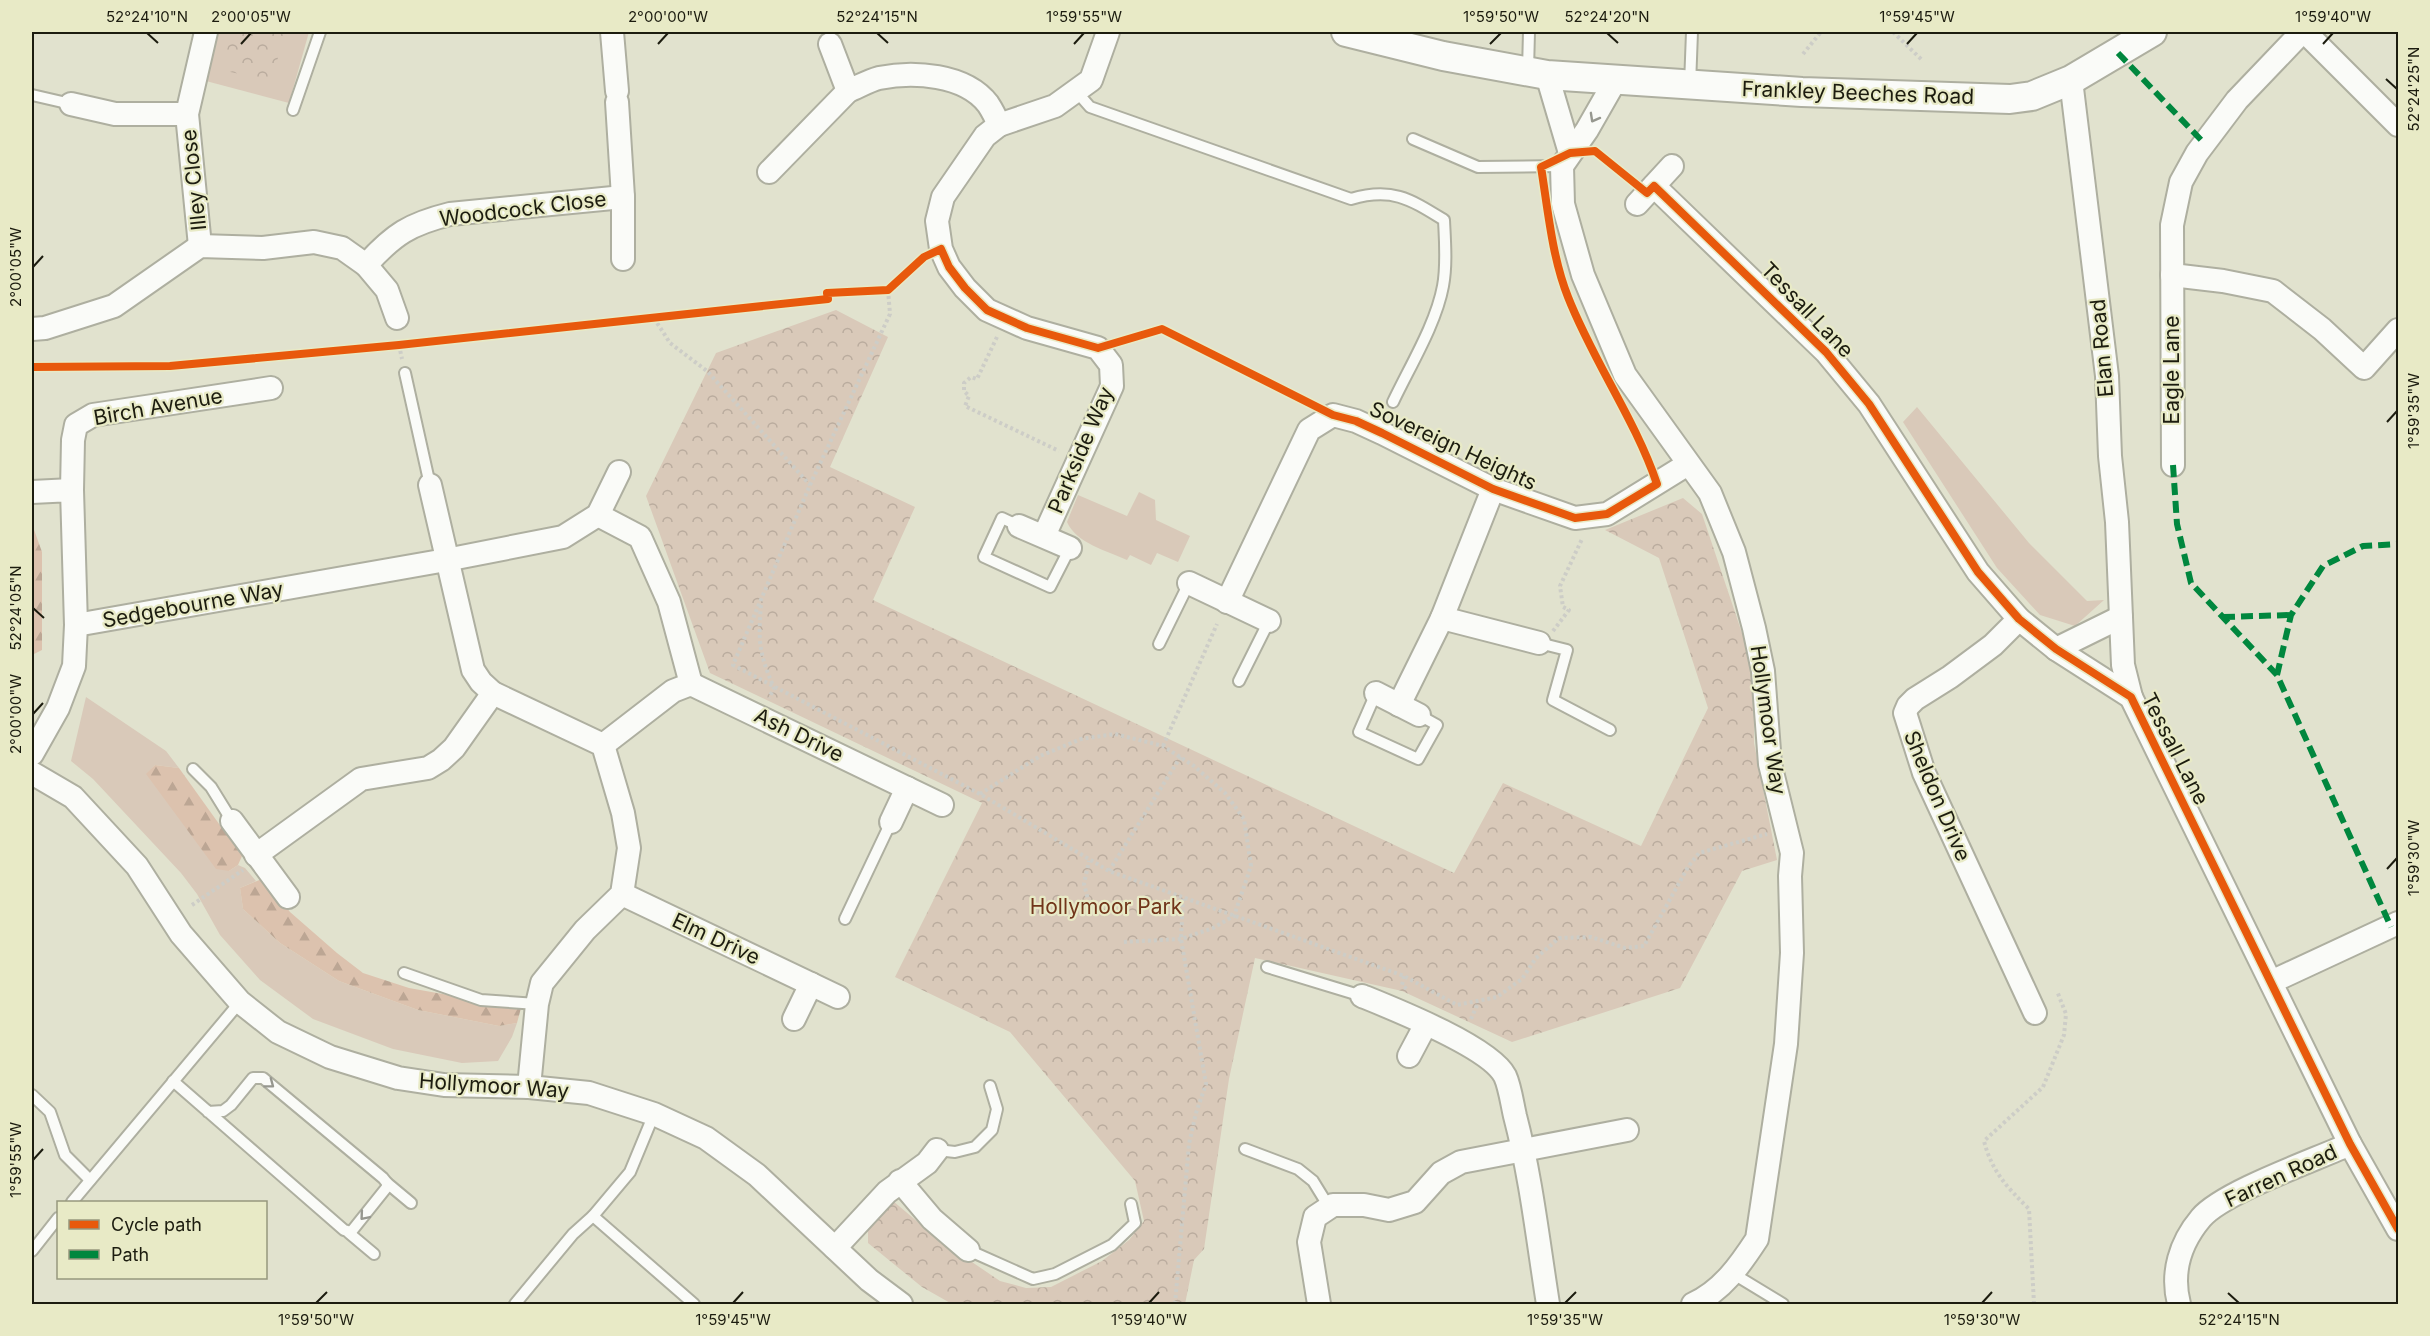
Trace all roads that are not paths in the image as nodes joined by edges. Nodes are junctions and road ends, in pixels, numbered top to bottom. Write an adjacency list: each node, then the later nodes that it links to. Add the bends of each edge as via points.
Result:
1 (206, 32): 20 (street, Illey Close)
2 (320, 32): 19 (lane)
3 (612, 32): 28 (street, Woodcock Close)
4 (1108, 32): 16 (street, via 1091,80)
5 (1346, 32): 11 (street, via 1443,56)
6 (1529, 32): 11 (lane)
7 (1692, 32): 14 (lane)
8 (2152, 32): 12 (street, Frankley Beeches Road)
9 (2304, 32): 22 (street); 33 (street, Eagle Lane, via 2237,100 2197,153 2181,182 2172,225)
10 (830, 38): 15 (street)
11 (1537, 73): 13 (street, Frankley Beeches Road); 24 (street, Hollymoor Way)
12 (2071, 80): 14 (street, Frankley Beeches Road, via 2032,96 2010,99); 54 (street, Elan Road, via 2107,376)
13 (1615, 81): 14 (street, Frankley Beeches Road); 24 (street, one-way to 24)
14 (1690, 85)
15 (848, 91): 21 (street, via 878,78 947,79 970,89 987,103); 26 (street)
16 (1076, 91): 21 (street, via 1055,106); 39 (lane, via 1090,107 1207,149 1351,199 1371,193 1408,198 1444,220 1443,286 1429,328)
17 (32, 95): 18 (lane)
18 (71, 104): 20 (street, Illey Close, via 115,114)
19 (293, 110)
20 (187, 114): 30 (street, Illey Close)
21 (999, 125): 49 (street, Parkside Way, via 985,136 943,197 937,221 940,249 965,288 987,310 1027,328 1098,348 1111,365 1112,386)
22 (2398, 125)
23 (1413, 139): 24 (lane, via 1478,167)
24 (1566, 160): 40 (street, Hollymoor Way, via 1563,204 1583,274 1625,375)
25 (1672, 166): 27 (street)
26 (769, 172)
27 (1654, 186): 29 (street); 56 (street, Tessall Lane, via 1826,352 1869,404 1978,572)
28 (623, 197): 31 (street, Woodcock Close); 32 (street, Woodcock Close, via 450,214 408,227)
29 (1637, 204)
30 (200, 246): 32 (street, via 263,248 314,242 342,248); 35 (street, via 114,306)
31 (624, 259)
32 (366, 264): 34 (street, via 387,290)
33 (2172, 275): 36 (street, via 2273,291 2364,368); 41 (street, Eagle Lane)
34 (397, 318)
35 (32, 329)
36 (2398, 330)
37 (405, 373): 43 (lane)
38 (271, 388): 45 (street, Birch Avenue, via 93,415 83,420 76,425 73,440)
39 (1393, 402)
40 (1688, 464): 44 (street, Sovereign Heights, via 1607,514 1575,518); 120 (street, Hollymoor Way, via 1710,493 1723,520 1743,581 1763,671 1770,764 1792,853 1786,1044 1756,1239)
41 (2173, 465)
42 (619, 472): 47 (street)
43 (430, 485): 51 (street)
44 (1493, 489): 53 (street, Sovereign Heights, via 1382,433 1333,414 1309,429); 55 (street)
45 (72, 490): 46 (street); 58 (street, Birch Avenue)
46 (32, 492)
47 (598, 515): 51 (street, Sedgebourne Way, via 563,537); 63 (street, via 640,537 669,602)
48 (1019, 526): 49 (street, Parkside Way); 50 (lane, via 1002,518 984,557 1050,587)
49 (1044, 536): 50 (street, Parkside Way)
50 (1070, 548)
51 (446, 560): 58 (street, Sedgebourne Way); 64 (street, via 472,670)
52 (1189, 583): 53 (street); 60 (lane)
53 (1227, 602): 57 (street)
54 (2121, 617): 61 (street); 66 (street, Elan Road, via 2123,664)
55 (1442, 618): 59 (street); 67 (street)
56 (2019, 619): 61 (street, Tessall Lane); 90 (street, Sheldon Drive, via 1993,645 1915,699 1905,713 1924,774)
57 (1269, 621): 62 (lane)
58 (76, 625): 70 (street, Sedgebourne Way, via 74,666 58,708)
59 (1539, 643): 68 (lane, via 1567,650 1554,700)
60 (1159, 644)
61 (2056, 648): 66 (street, Tessall Lane)
62 (1239, 681)
63 (691, 684): 69 (street, via 673,691); 73 (street, Ash Drive)
64 (493, 693): 69 (street); 77 (street, via 441,760 428,768 361,779)
65 (1376, 693): 67 (street); 67 (lane, via 1359,732 1418,759 1437,725)
66 (2131, 698): 84 (street, Tessall Lane)
67 (1409, 710)
68 (1610, 729)
69 (603, 745): 78 (street, via 629,848)
70 (32, 754)
71 (193, 769): 75 (lane, via 211,787)
72 (32, 773): 88 (street, Hollymoor Way, via 73,797 137,866 181,934)
73 (907, 788): 74 (street, Ash Drive); 76 (street)
74 (942, 805)
75 (232, 821): 77 (street)
76 (891, 822): 80 (lane)
77 (256, 855): 79 (street)
78 (622, 894): 85 (street, Elm Drive); 89 (street, via 549,971)
79 (288, 897)
80 (845, 919)
81 (2398, 923): 84 (street)
82 (1267, 967): 86 (lane)
83 (404, 973): 89 (lane, via 481,1000)
84 (2271, 982): 101 (street, Tessall Lane)
85 (811, 984): 87 (street, Elm Drive); 91 (street)
86 (1362, 996): 92 (street)
87 (838, 997)
88 (240, 1002): 94 (lane); 96 (street, Hollymoor Way, via 278,1032 319,1052 398,1078 444,1085)
89 (537, 1004): 96 (street)
90 (2035, 1013)
91 (794, 1019)
92 (1426, 1024): 93 (street); 103 (street, via 1491,1060 1504,1075)
93 (1409, 1056)
94 (173, 1081): 98 (lane); 105 (lane)
95 (990, 1086): 104 (lane, via 998,1110 992,1130 975,1147 956,1152)
96 (529, 1087): 99 (street, Hollymoor Way, via 589,1093)
97 (32, 1095): 105 (lane, via 50,1112 65,1155)
98 (208, 1112): 107 (lane, one-way to 107, via 222,1111 253,1078 262,1077); 115 (lane)
99 (654, 1114): 112 (lane, via 630,1172); 116 (street, Hollymoor Way, via 706,1138 757,1175)
100 (1627, 1130): 103 (street)
101 (2350, 1144): 114 (street, Tessall Lane); 128 (street, Farren Road, via 2231,1196 2202,1217 2175,1270)
102 (1245, 1149): 111 (lane, via 1298,1169 1313,1181)
103 (1524, 1149): 111 (street, via 1461,1162 1441,1173 1415,1202 1389,1210 1364,1205); 125 (street)
104 (937, 1150): 106 (street, via 927,1163)
105 (90, 1180): 108 (lane)
106 (900, 1181): 116 (street); 117 (street, via 932,1219)
107 (387, 1183): 109 (lane); 115 (lane, one-way to 115, via 384,1192)
108 (74, 1201)
109 (411, 1203)
110 (1131, 1204): 117 (lane, via 1135,1223 1112,1245 1055,1274 1033,1280)
111 (1329, 1207): 124 (street, via 1315,1217 1309,1242)
112 (593, 1216): 121 (lane, via 573,1234); 122 (lane)
113 (57, 1219): 118 (lane)
114 (2398, 1230)
115 (349, 1233): 119 (lane)
116 (835, 1248): 123 (street, Hollymoor Way)
117 (968, 1250)
118 (32, 1251)
119 (374, 1254)
120 (1732, 1273): 126 (street, Hollymoor Way, via 1718,1289); 127 (lane)
121 (515, 1305)
122 (694, 1305)
123 (902, 1305)
124 (1319, 1305)
125 (1548, 1305)
126 (1694, 1305)
127 (1784, 1305)
128 (2179, 1305)

